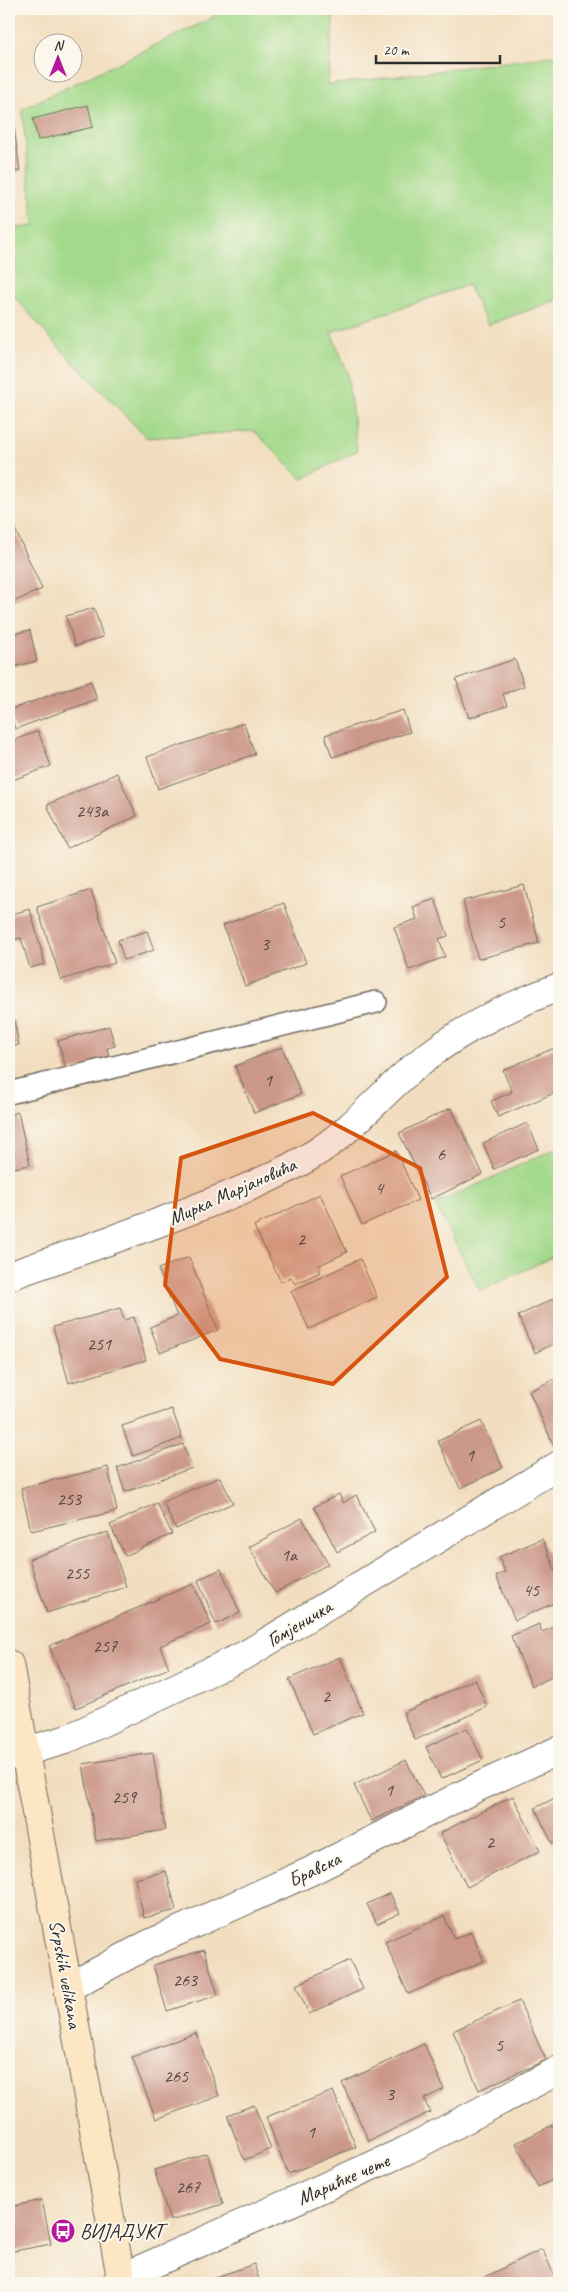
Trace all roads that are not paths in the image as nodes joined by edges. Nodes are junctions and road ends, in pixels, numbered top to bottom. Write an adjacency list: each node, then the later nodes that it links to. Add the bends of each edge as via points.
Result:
1 (559, 987): 4 (street, Мирка Марјановића, via 521,1001 460,1034 414,1067 364,1116 318,1152 268,1180 180,1216)
2 (376, 1002): 3 (lane)
3 (9, 1093)
4 (9, 1276)
5 (559, 1465): 8 (street, Гомјеничка, via 247,1654 65,1740)
6 (9, 1664): 8 (main road, Srpskih velikana)
7 (559, 1750): 9 (street, Бравска, via 311,1871 147,1946)
8 (17, 1753): 9 (main road, Srpskih velikana)
9 (69, 1987): 11 (main road, Srpskih velikana)
10 (559, 2070): 11 (street, Марићке чете, via 406,2151)
11 (120, 2282)

